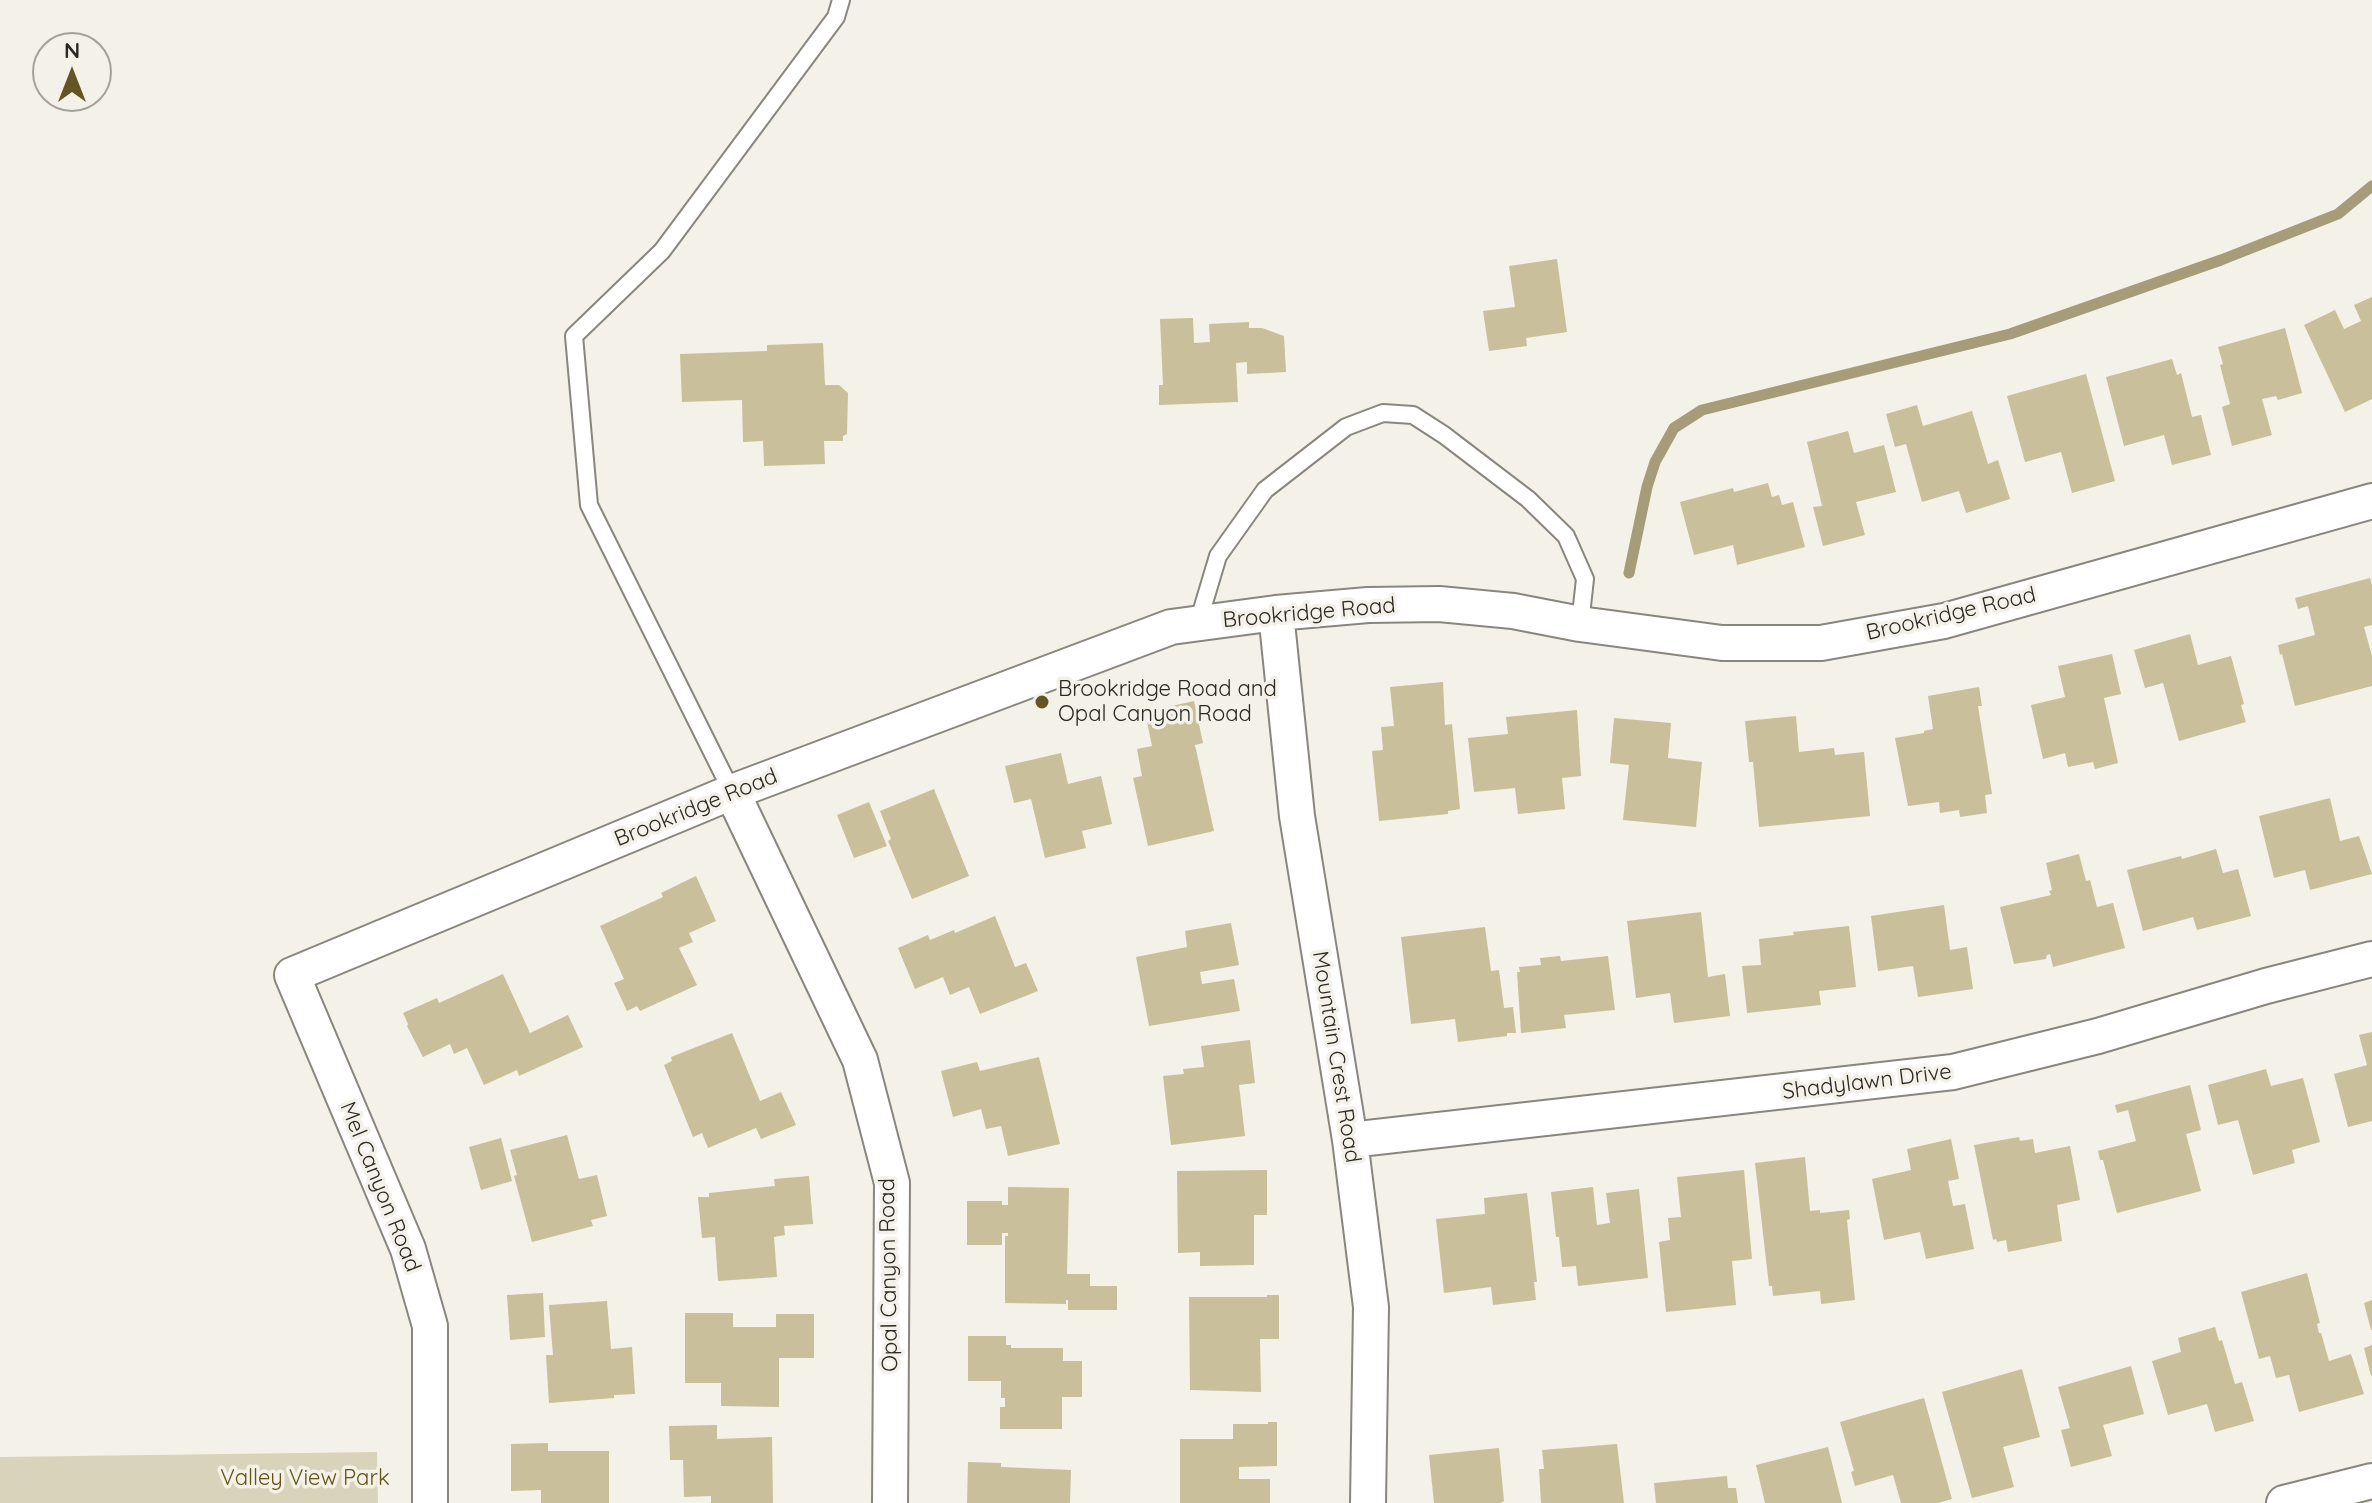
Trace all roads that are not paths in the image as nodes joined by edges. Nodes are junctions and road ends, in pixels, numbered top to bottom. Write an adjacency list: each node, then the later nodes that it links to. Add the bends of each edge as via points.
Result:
1 (841, 0): 6 (lane, via 836,17 662,251 574,336 589,505)
2 (2372, 501): 5 (street, Brookridge Road, via 1944,621 1821,643 1722,643)
3 (1276, 613): 4 (street, Brookridge Road); 5 (street, Brookridge Road, via 1439,604); 9 (street, Mountain Crest Road, via 1297,816)
4 (1198, 623): 5 (lane, via 1218,556 1265,490 1346,427 1383,413 1413,415 1444,435 1528,499 1566,536 1585,579); 6 (street, Brookridge Road, via 1171,627)
5 (1580, 624)
6 (732, 792): 8 (street, Brookridge Road); 12 (street, Opal Canyon Road, via 860,1060 892,1183)
7 (2372, 959): 9 (street, Shadylawn Drive, via 1953,1072)
8 (292, 975): 11 (street, Mel Canyon Road, via 408,1249 430,1326)
9 (1350, 1140): 13 (street, Mountain Crest Road, via 1371,1307)
10 (2372, 1481): 14 (street)
11 (430, 1503)
12 (890, 1503)
13 (1368, 1503)
14 (2284, 1503)

